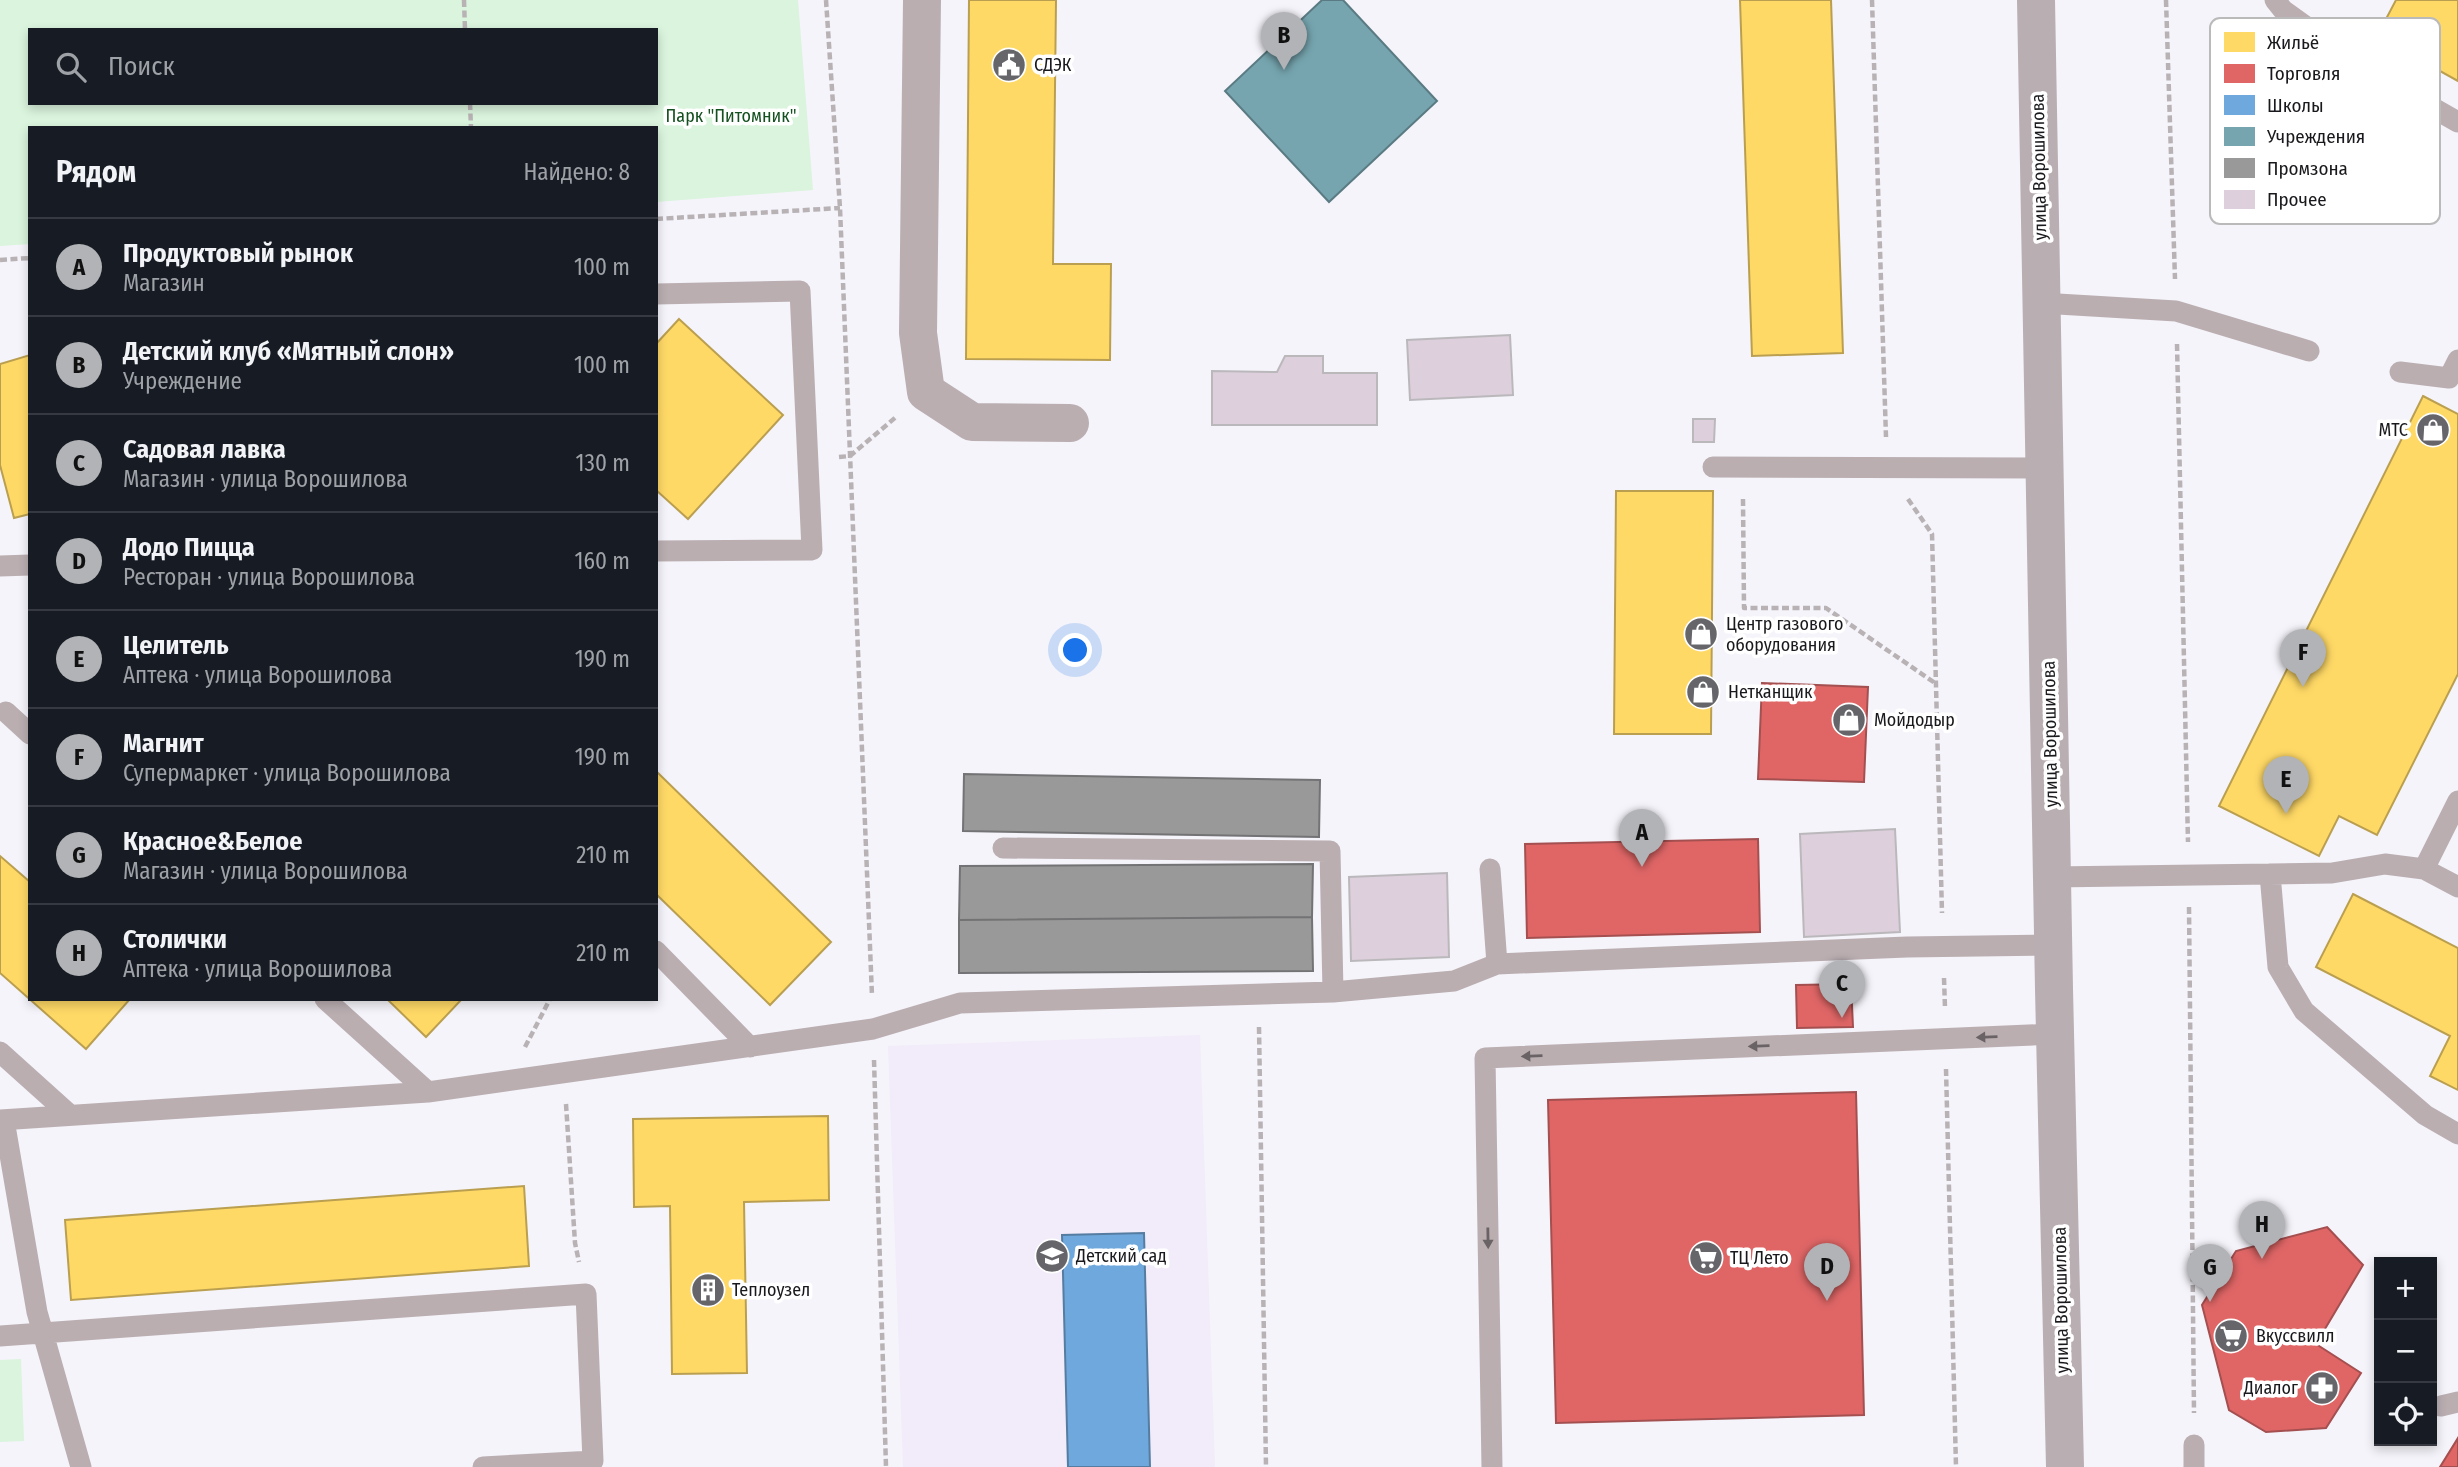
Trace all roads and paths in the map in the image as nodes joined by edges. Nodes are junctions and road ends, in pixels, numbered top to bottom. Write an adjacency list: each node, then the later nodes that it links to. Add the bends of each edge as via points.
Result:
1 (464, 0): 9 (path)
2 (826, 0): 14 (path)
3 (922, 0): 24 (street, via 918,333)
4 (1872, 0): 29 (path)
5 (2036, 0): 19 (main road, улица Ворошилова)
6 (2166, 0): 20 (path)
7 (2275, 0): 8 (lane)
8 (2294, 18)
9 (465, 28)
10 (470, 105): 13 (path)
11 (2440, 112): 12 (lane)
12 (2458, 122)
13 (471, 126)
14 (840, 208): 15 (path); 26 (path)
15 (658, 219)
16 (28, 258): 17 (path)
17 (0, 260)
18 (658, 294): 31 (lane, via 800,291 811,550)
19 (2041, 303): 20 (lane); 30 (main road, улица Ворошилова)
20 (2176, 311): 21 (lane); 42 (path)
21 (2309, 351)
22 (2458, 360): 23 (lane, via 2449,378)
23 (2400, 372)
24 (926, 392): 25 (street, via 972,422); 26 (path)
25 (1070, 423)
26 (850, 456): 53 (path)
27 (1713, 467): 28 (lane)
28 (1743, 467): 29 (lane); 34 (path, via 1744,608 1826,608)
29 (1887, 468): 30 (lane); 34 (path, via 1932,534)
30 (2046, 468): 43 (main road, улица Ворошилова)
31 (658, 551)
32 (28, 565): 33 (lane)
33 (0, 566)
34 (1936, 683): 46 (path)
35 (6, 712): 36 (lane)
36 (28, 732)
37 (2458, 802): 40 (lane)
38 (1003, 848): 49 (lane, via 1330,851)
39 (1490, 869): 48 (lane)
40 (2424, 869): 41 (lane, via 2385,864 2332,873); 44 (lane)
41 (2270, 874): 42 (lane); 63 (lane, via 2278,967 2304,1011 2425,1115)
42 (2189, 875): 43 (lane); 67 (path)
43 (2052, 877): 45 (main road, улица Ворошилова)
44 (2458, 887)
45 (2053, 945): 46 (lane); 54 (main road, улица Ворошилова)
46 (1943, 947): 48 (lane); 55 (path)
47 (658, 953): 56 (lane)
48 (1497, 964): 49 (lane, via 1454,981)
49 (1333, 992): 50 (lane)
50 (1258, 994): 53 (lane, via 960,1003); 71 (path)
51 (327, 1001): 60 (lane)
52 (549, 1001): 59 (path)
53 (873, 1029): 56 (lane); 70 (path)
54 (2055, 1034): 55 (lane, one-way to 55); 74 (main road, улица Ворошилова)
55 (1945, 1038): 72 (lane, one-way to 72, via 1485,1058); 73 (path)
56 (750, 1047): 58 (lane)
57 (0, 1052): 61 (lane)
58 (564, 1073): 59 (lane); 64 (path, via 575,1243)
59 (506, 1082): 60 (lane)
60 (429, 1092): 61 (lane)
61 (70, 1115): 62 (lane)
62 (2, 1120): 65 (lane)
63 (2458, 1134)
64 (586, 1294): 65 (lane); 69 (lane, via 593,1461)
65 (43, 1332): 66 (lane); 68 (lane)
66 (0, 1336)
67 (2194, 1445): 75 (lane)
68 (80, 1467)
69 (484, 1467)
70 (886, 1467)
71 (1266, 1467)
72 (1492, 1467)
73 (1956, 1467)
74 (2065, 1467)
75 (2194, 1467)

